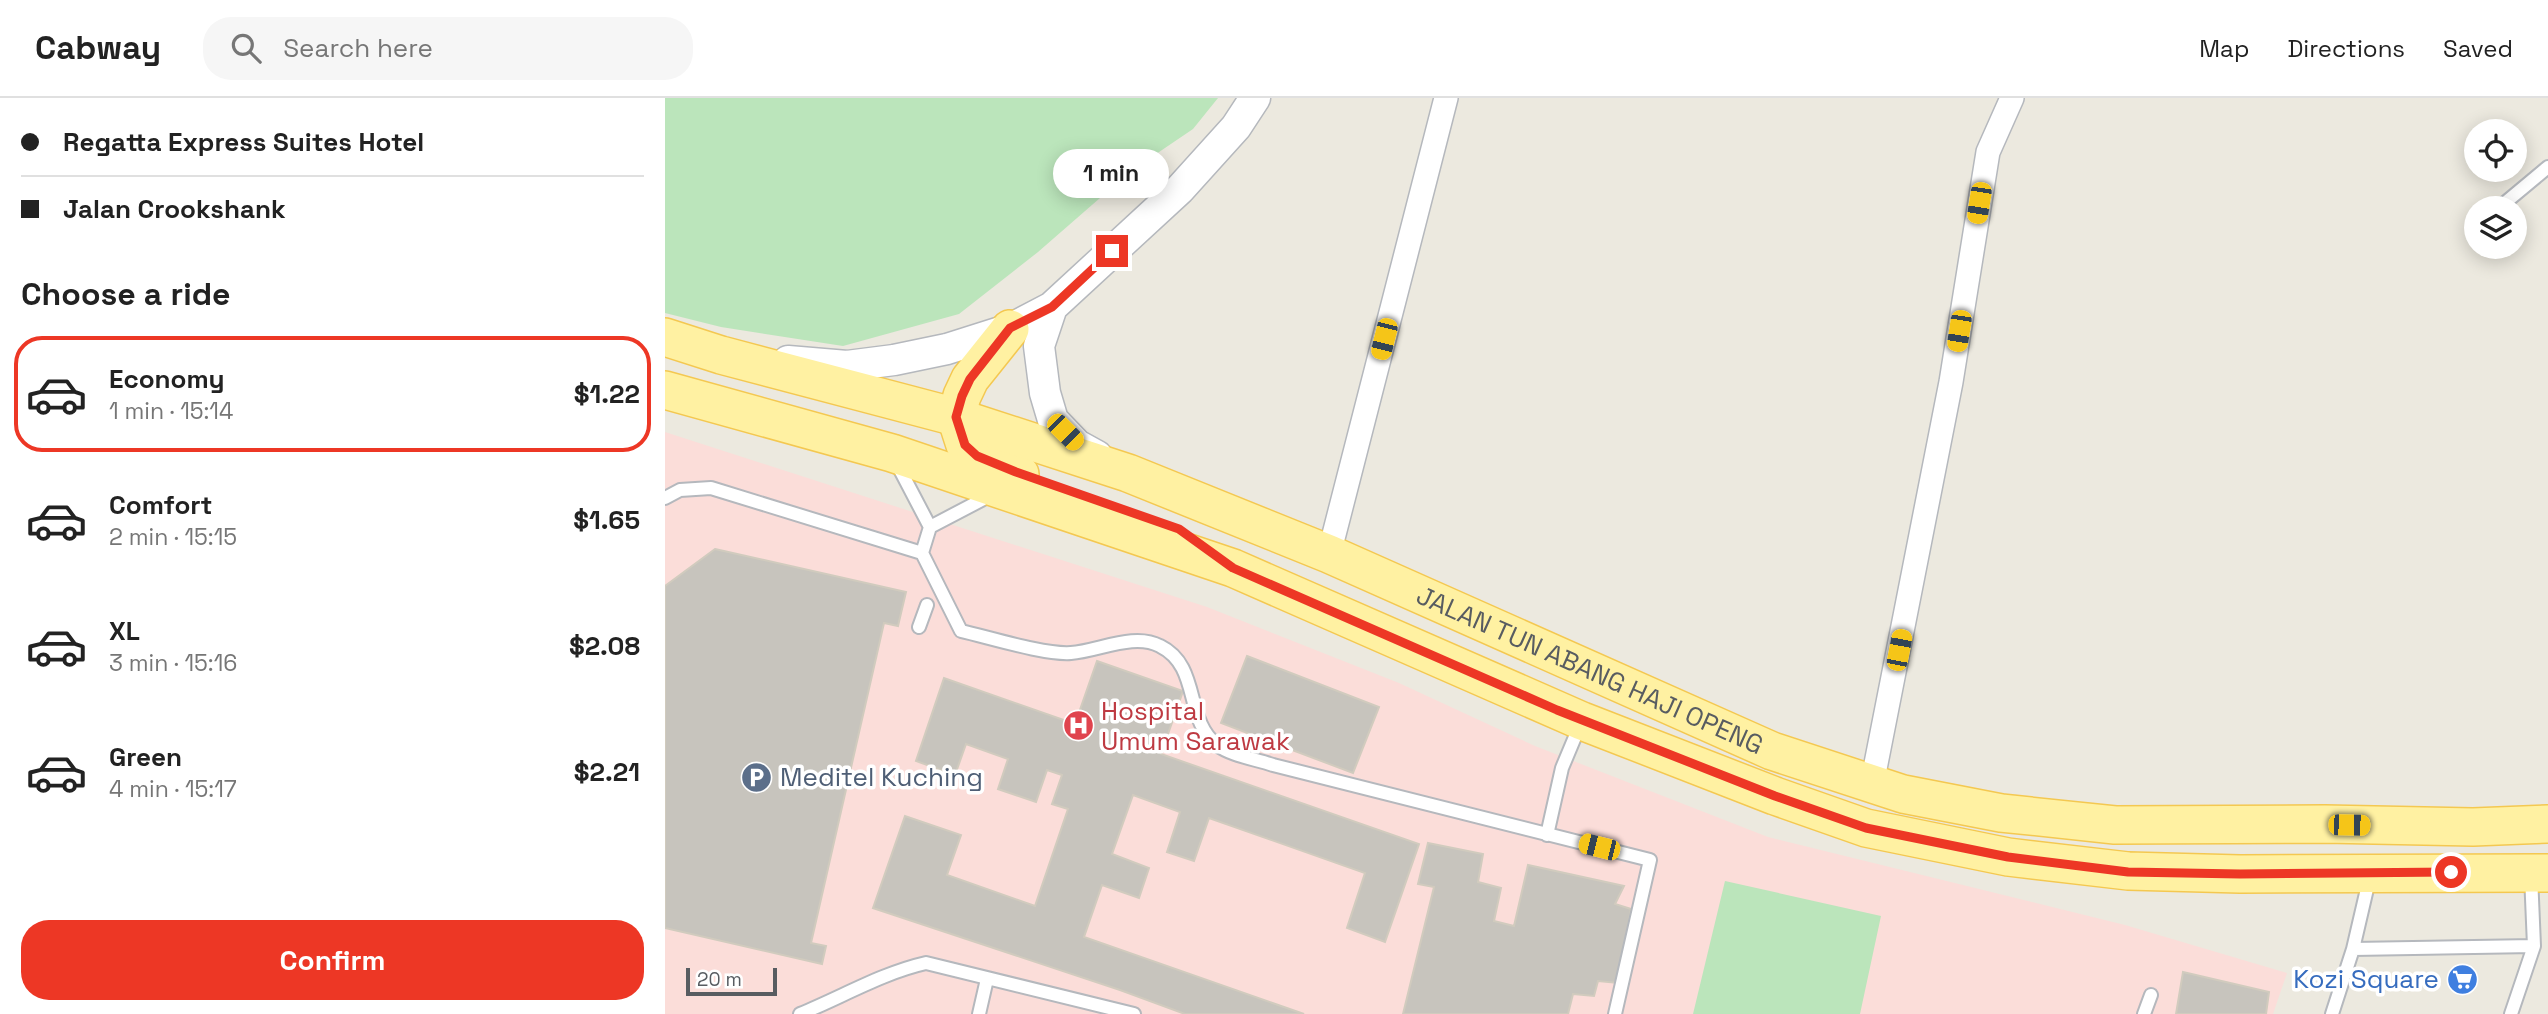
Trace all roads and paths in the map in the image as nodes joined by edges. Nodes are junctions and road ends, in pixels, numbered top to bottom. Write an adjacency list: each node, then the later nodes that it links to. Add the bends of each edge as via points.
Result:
1 (1255, 98): 6 (street, via 1236,127 1180,188)
2 (1446, 98): 18 (street)
3 (2012, 98): 23 (street, via 1988,152 1951,382)
4 (2548, 167): 5 (lane)
5 (2513, 196)
6 (1052, 307): 7 (street); 13 (street, via 1039,346 1053,420 1077,445)
7 (1010, 328): 9 (street, via 947,349 848,366); 11 (main road, via 970,379)
8 (665, 337): 9 (main road, JALAN TUN ABANG HAJI OPENG)
9 (721, 355): 11 (main road, JALAN TUN ABANG HAJI OPENG)
10 (665, 390): 12 (main road, JALAN TUN ABANG HAJI OPENG)
11 (956, 417): 13 (main road, JALAN TUN ABANG HAJI OPENG); 19 (main road, via 965,445 977,456 1179,529)
12 (892, 453): 14 (main road, JALAN TUN ABANG HAJI OPENG); 16 (lane)
13 (1128, 473): 18 (main road, JALAN TUN ABANG HAJI OPENG)
14 (1000, 490): 16 (lane); 19 (main road, JALAN TUN ABANG HAJI OPENG)
15 (665, 498): 17 (lane, via 680,490 711,488)
16 (930, 527): 17 (lane)
17 (922, 553): 25 (lane, via 961,631 1054,652 1144,640 1159,645 1186,671 1206,733 1218,746 1273,765)
18 (1329, 554): 23 (main road, JALAN TUN ABANG HAJI OPENG, via 1772,751)
19 (1233, 568): 22 (main road, JALAN TUN ABANG HAJI OPENG)
20 (926, 605): 21 (lane)
21 (919, 627)
22 (1582, 721): 25 (lane, via 1562,768); 26 (main road, JALAN TUN ABANG HAJI OPENG, via 1866,828 2008,857 2128,872)
23 (1872, 784): 24 (main road, JALAN TUN ABANG HAJI OPENG, via 2001,814 2115,825)
24 (2548, 824)
25 (1547, 835): 35 (lane, via 1650,860)
26 (2371, 872): 27 (main road, JALAN TUN ABANG HAJI OPENG); 29 (lane)
27 (2539, 873): 28 (lane)
28 (2534, 946): 29 (lane); 38 (lane)
29 (2353, 949): 37 (lane)
30 (987, 979): 32 (lane, via 926,963 898,969); 33 (lane); 34 (lane)
31 (2151, 995): 36 (lane)
32 (800, 1014)
33 (979, 1014)
34 (1134, 1014)
35 (1615, 1014)
36 (2144, 1014)
37 (2332, 1014)
38 (2511, 1014)

